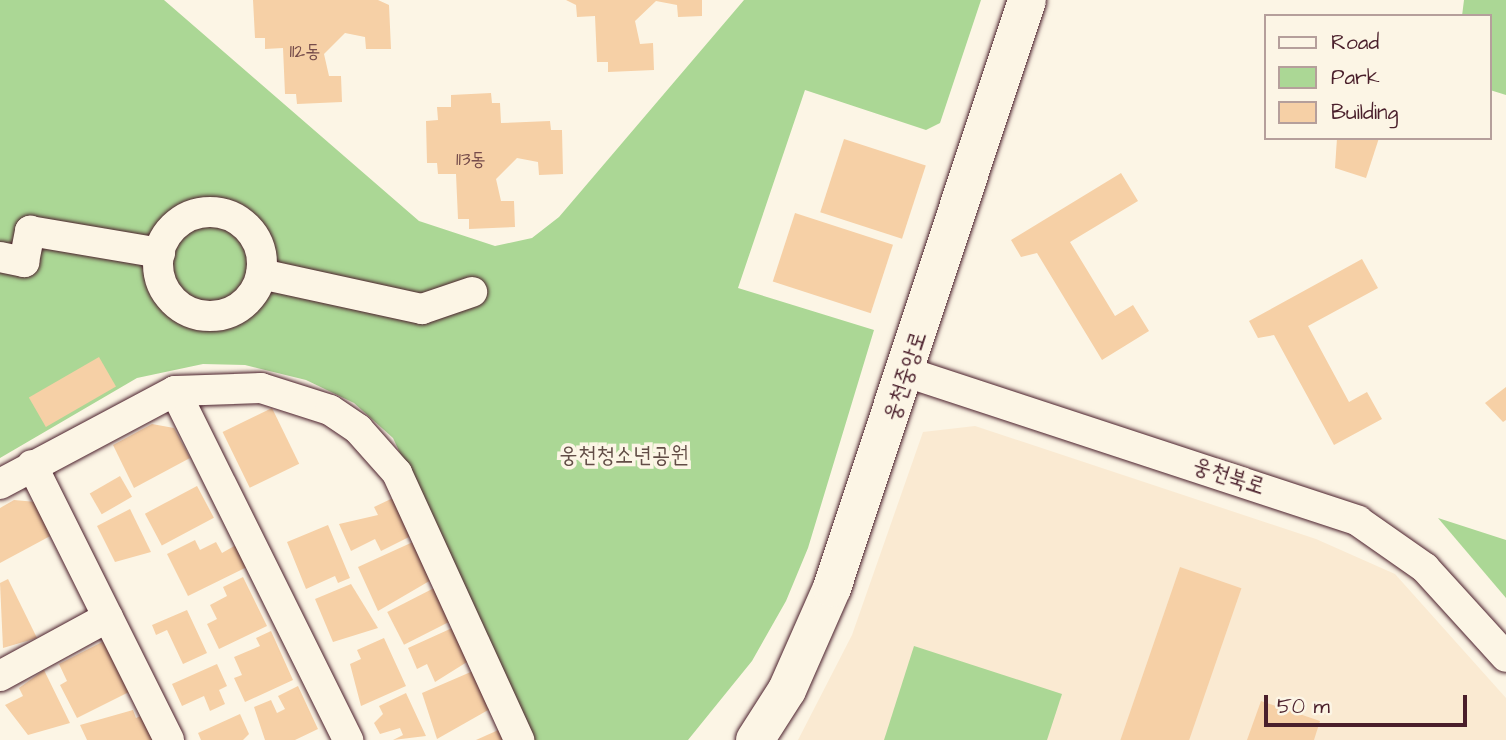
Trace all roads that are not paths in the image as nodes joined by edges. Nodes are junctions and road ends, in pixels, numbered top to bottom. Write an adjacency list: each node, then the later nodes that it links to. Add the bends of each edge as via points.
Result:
1 (1027, 0): 6 (street, 웅천중앙로)
2 (160, 253): 3 (street, via 30,231 24,262); 4 (street, via 174,226 189,216 223,213 252,232); 4 (street, via 165,290 176,303 206,316 239,308)
3 (0, 257)
4 (261, 274): 5 (street, via 422,309)
5 (472, 292)
6 (906, 372): 11 (street, 웅천북로, via 1359,521 1425,568); 16 (street, 웅천중앙로, via 832,588 786,690)
7 (176, 391): 8 (street); 14 (street); 15 (street, via 261,388 330,410 358,429 397,473)
8 (32, 465): 9 (street); 10 (street)
9 (0, 484)
10 (108, 617): 12 (street); 13 (street)
11 (1506, 657)
12 (0, 676)
13 (169, 740)
14 (348, 740)
15 (519, 740)
16 (755, 740)

